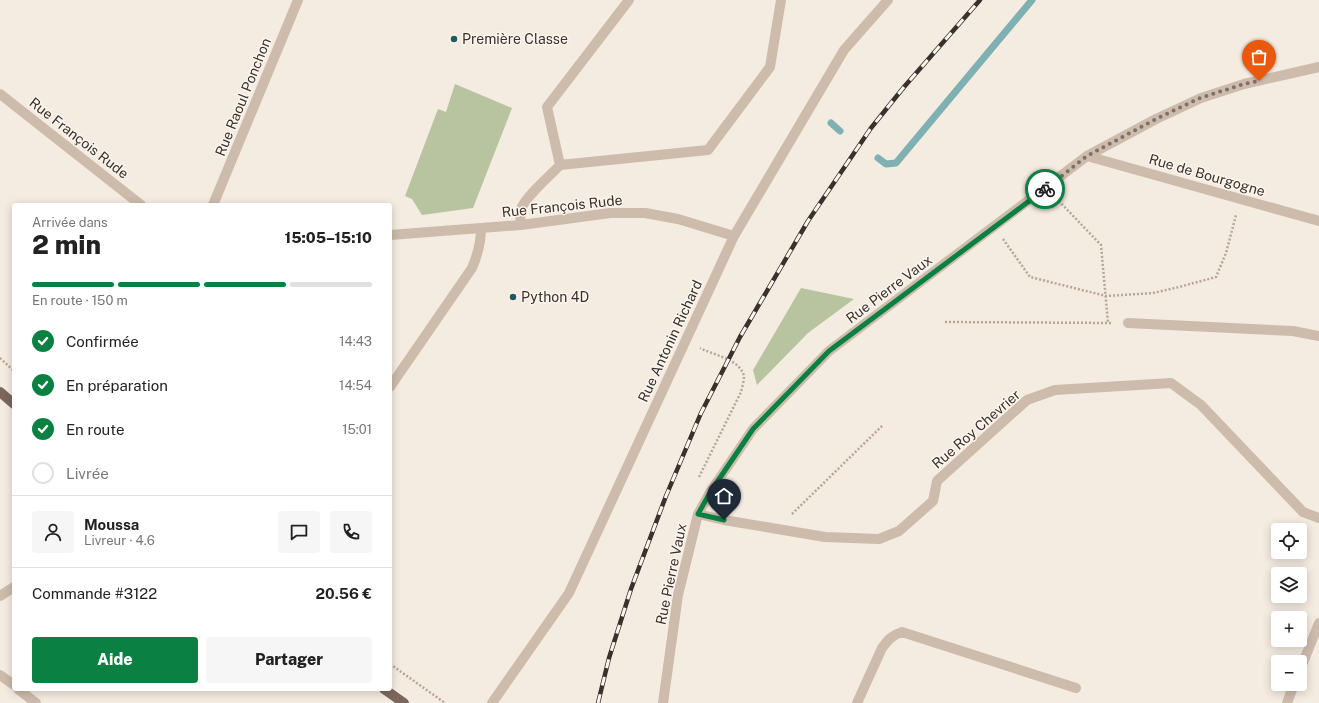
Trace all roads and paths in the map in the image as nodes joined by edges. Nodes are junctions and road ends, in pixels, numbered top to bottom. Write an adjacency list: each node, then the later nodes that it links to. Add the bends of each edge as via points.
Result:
1 (298, 0): 12 (street, Rue Raoul Ponchon)
2 (629, 0): 8 (street, via 547,107)
3 (782, 0): 8 (street, via 770,67 708,150)
4 (888, 0): 18 (street, Rue Antonin Richard, via 844,50)
5 (1319, 67): 7 (street, Rue Pierre Vaux, via 1244,84 1200,98)
6 (0, 94): 11 (street, Rue François Rude)
7 (1087, 156): 9 (street, Rue Pierre Vaux); 10 (street, Rue de Bourgogne)
8 (560, 166): 14 (street, via 525,202 521,209)
9 (1047, 188): 15 (street, Rue Pierre Vaux); 19 (path, via 1102,245)
10 (1240, 199): 13 (street, Rue de Bourgogne); 19 (path, via 1226,253 1216,277 1153,293)
11 (137, 203)
12 (214, 203)
13 (1319, 221)
14 (520, 225): 16 (street, Rue François Rude); 18 (street, Rue François Rude, via 610,213 645,213 678,219)
15 (995, 227): 19 (path, via 1030,277); 31 (street, Rue Pierre Vaux, via 829,351 753,429)
16 (481, 228): 17 (street, Rue François Rude); 27 (street, via 481,242 472,268)
17 (392, 235)
18 (734, 236): 24 (street, Rue Antonin Richard)
19 (1106, 296): 21 (path)
20 (945, 322): 21 (path)
21 (1108, 323): 22 (path)
22 (1128, 323): 23 (street, via 1293,331)
23 (1319, 336)
24 (685, 341): 31 (path, via 729,359 744,377 740,392 695,486); 49 (street, Rue Antonin Richard, via 569,593)
25 (0, 358): 26 (path)
26 (12, 369)
27 (392, 385)
28 (0, 392): 29 (main road)
29 (12, 402)
30 (883, 424): 34 (path, via 786,520)
31 (711, 491): 32 (street, Rue Pierre Vaux)
32 (698, 514): 34 (street, Rue Roy Chevrier); 50 (street, Rue Pierre Vaux, via 678,595)
33 (1319, 518): 34 (street, Rue Roy Chevrier, via 1303,512 1201,405 1171,383 1055,390 1028,400 937,481 933,501 899,531 879,539 825,537)
34 (785, 530)
35 (12, 589): 36 (street)
36 (0, 596)
37 (1319, 623): 38 (street)
38 (1306, 655)
39 (392, 665): 48 (path)
40 (0, 674): 41 (street)
41 (12, 684)
42 (1076, 688): 51 (street, via 902,632 894,634 882,648)
43 (21, 691): 46 (street)
44 (387, 691): 47 (main road)
45 (1291, 691): 52 (street)
46 (36, 703)
47 (404, 703)
48 (445, 703)
49 (492, 703)
50 (663, 703)
51 (857, 703)
52 (1287, 703)

